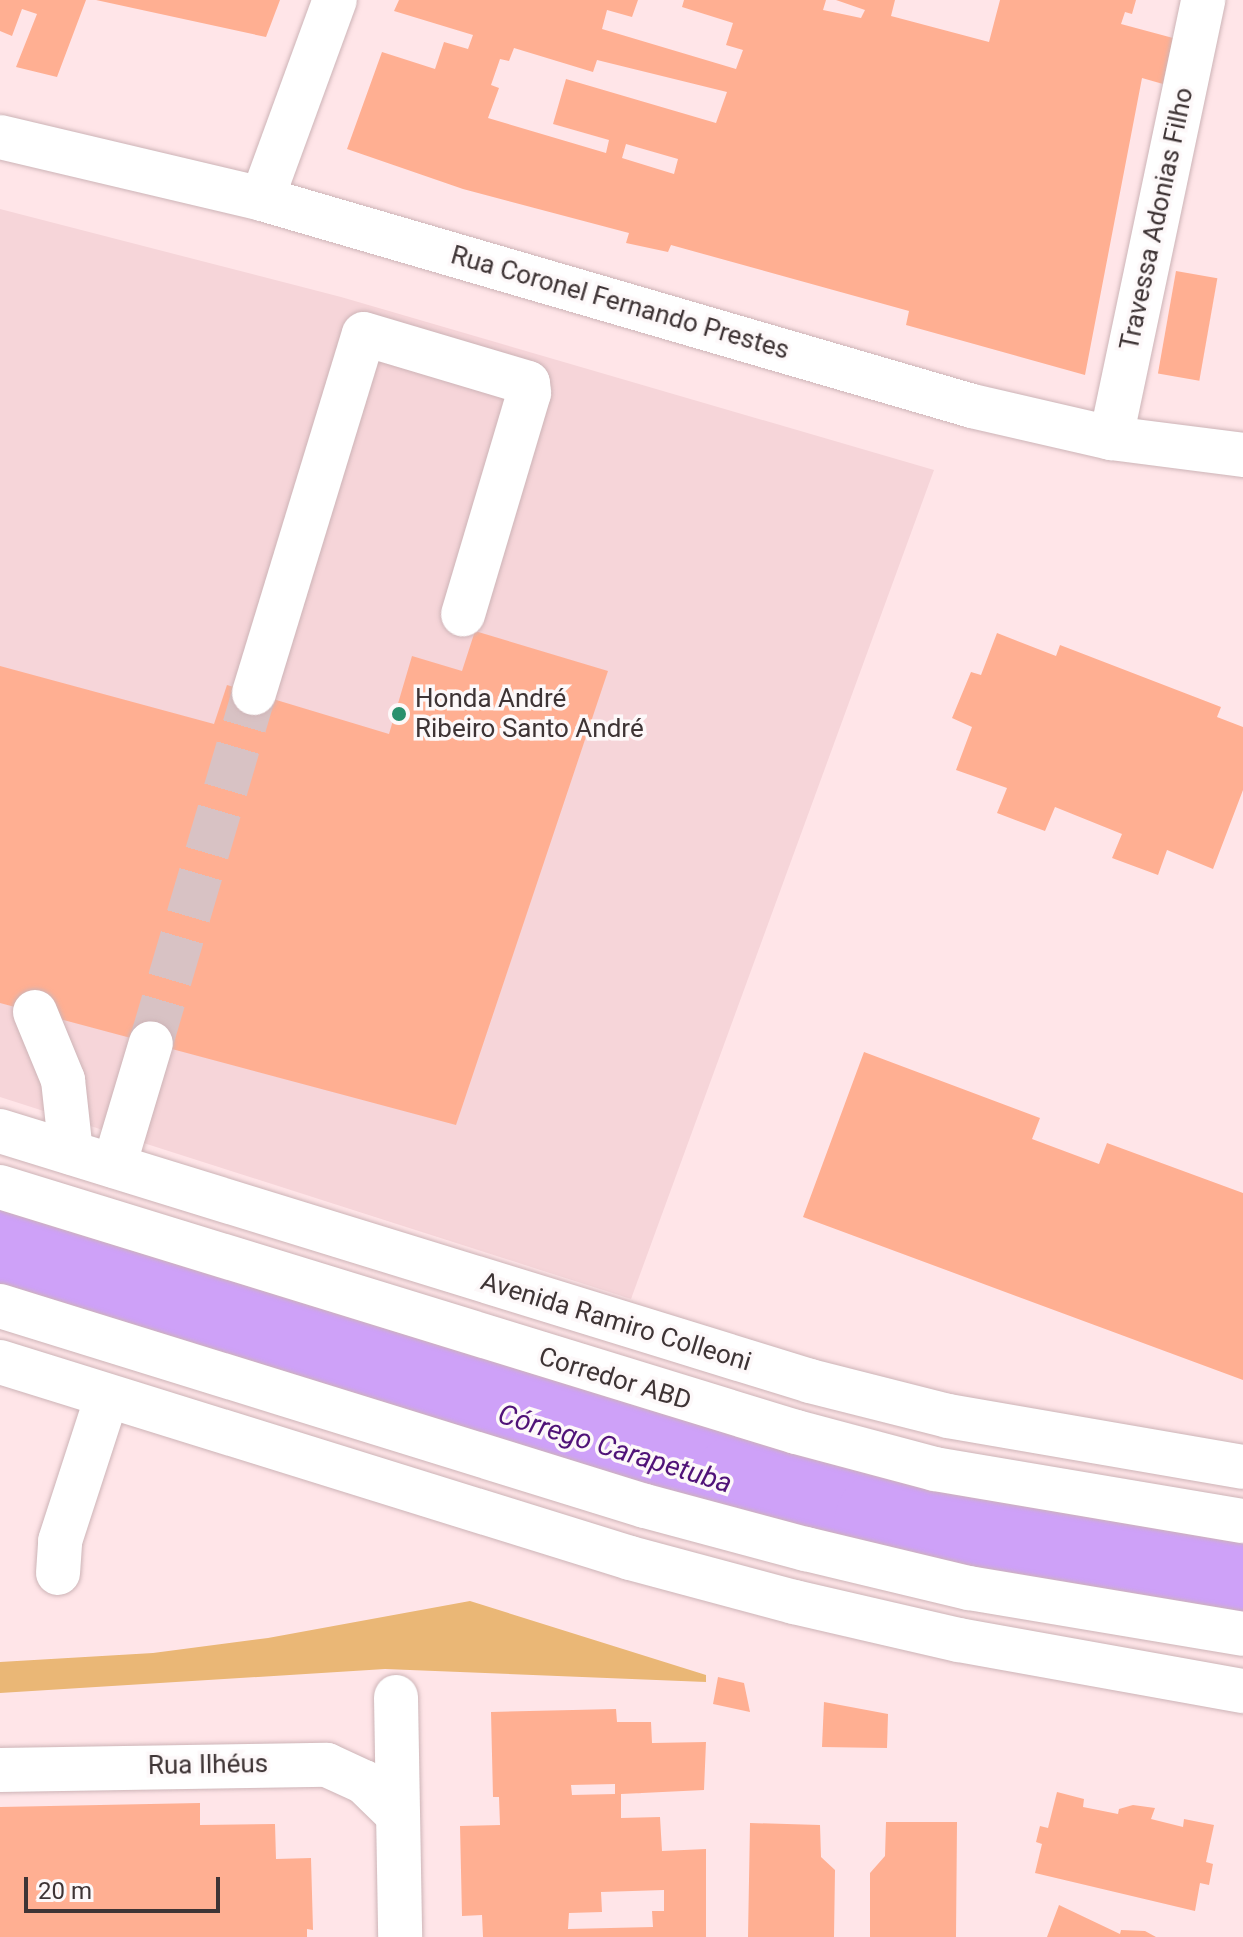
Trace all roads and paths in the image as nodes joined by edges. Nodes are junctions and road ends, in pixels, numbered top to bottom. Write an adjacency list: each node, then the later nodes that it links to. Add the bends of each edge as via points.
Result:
1 (335, 0): 4 (main road)
2 (1203, 0): 5 (main road, Travessa Adonias Filho)
3 (0, 137): 4 (main road, Rua Coronel Fernando Prestes)
4 (262, 199): 5 (main road, Rua Coronel Fernando Prestes, via 972,406)
5 (1111, 438): 6 (main road, Rua Coronel Fernando Prestes)
6 (1243, 455)
7 (463, 614): 8 (main road, via 528,383 364,334)
8 (254, 693)
9 (35, 1012): 12 (main road, via 63,1080)
10 (151, 1043): 13 (main road)
11 (0, 1131): 12 (main road, Avenida Ramiro Colleoni)
12 (71, 1153): 13 (main road, Avenida Ramiro Colleoni)
13 (114, 1166): 18 (main road, Avenida Ramiro Colleoni, via 810,1381 1040,1435)
14 (0, 1187): 19 (main road, Corredor ABD, via 796,1432 935,1469)
15 (0, 1306): 21 (main road, via 645,1506 792,1545 969,1588)
16 (0, 1362): 17 (main road)
17 (107, 1396): 20 (main road, via 60,1541); 22 (main road, via 630,1558 794,1602 959,1640)
18 (1243, 1467)
19 (1243, 1521)
20 (58, 1573)
21 (1243, 1634)
22 (1243, 1691)
23 (396, 1697): 25 (main road)
24 (0, 1770): 25 (main road, Rua Ilhéus, via 327,1765 364,1782)
25 (398, 1815): 26 (main road)
26 (400, 1937)

